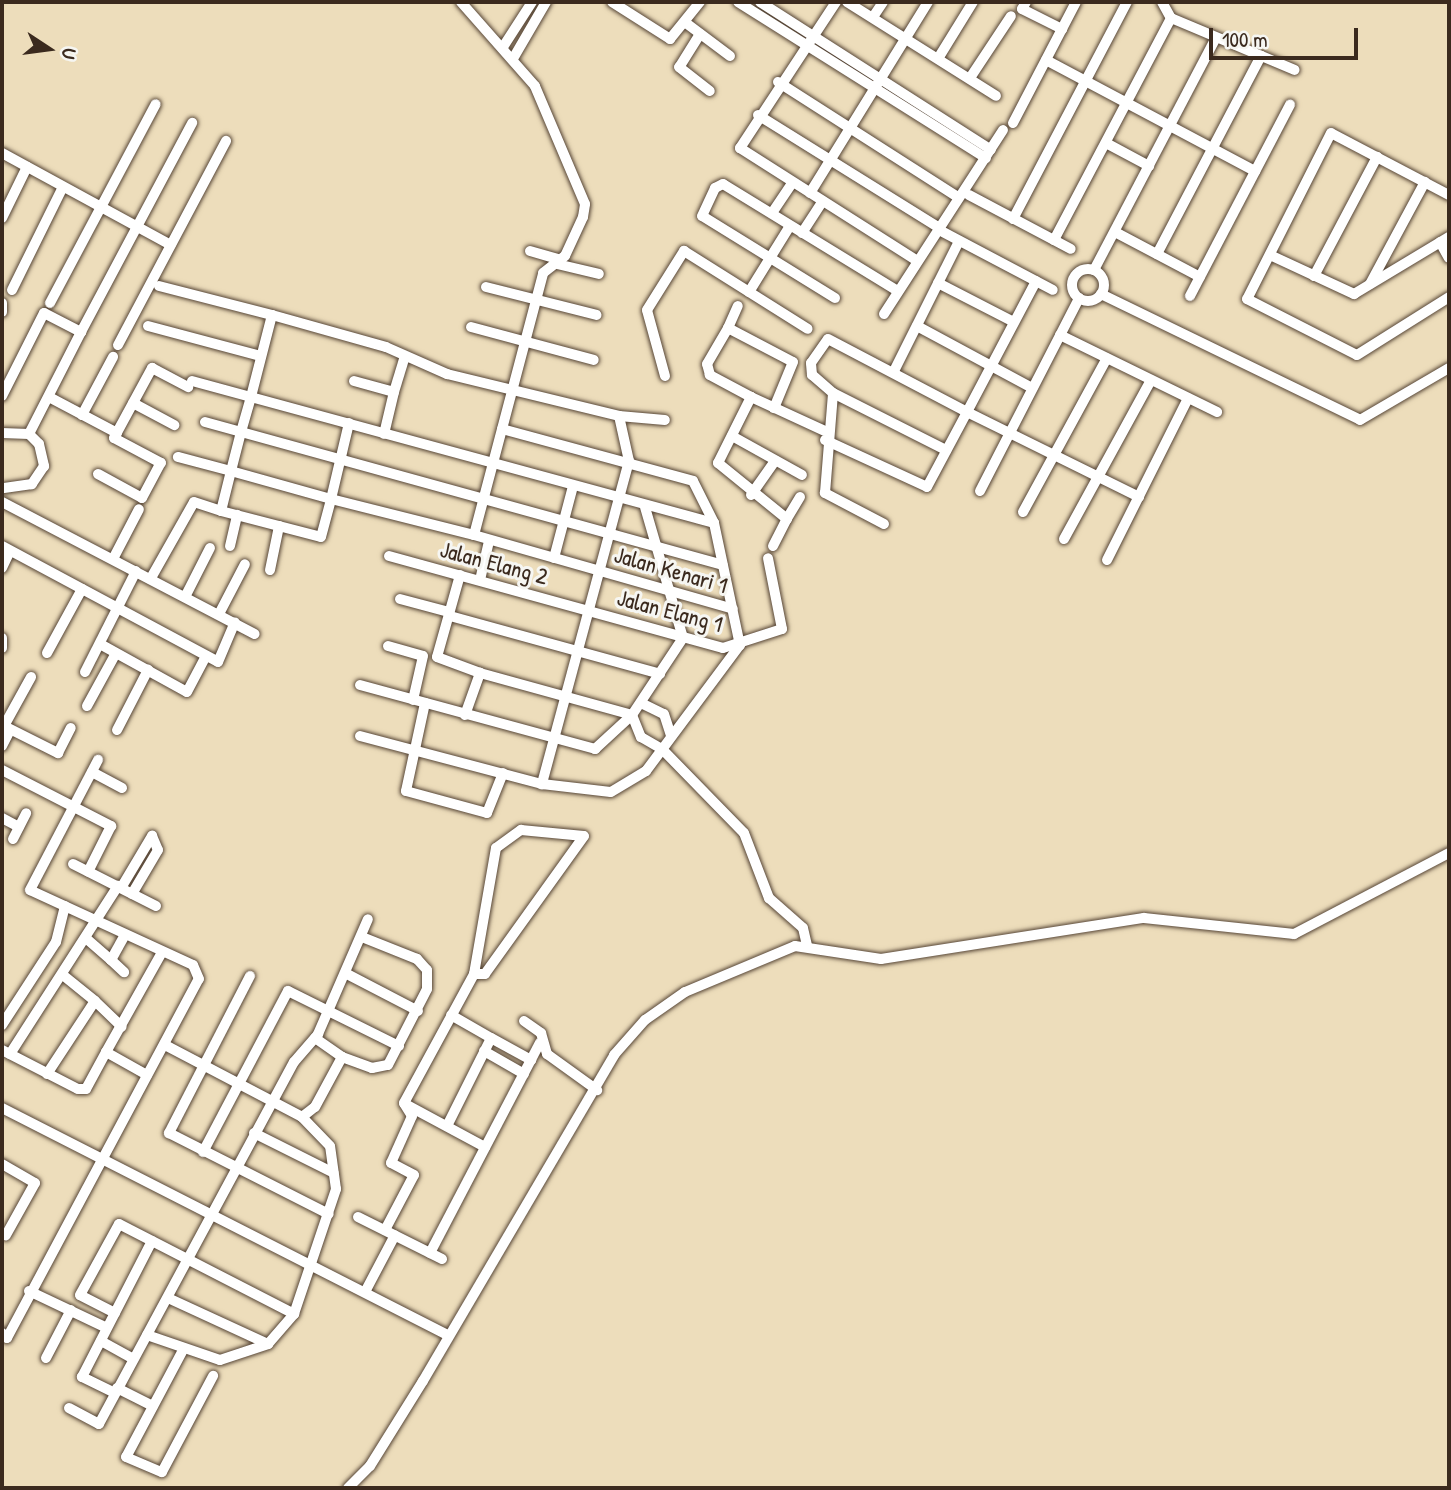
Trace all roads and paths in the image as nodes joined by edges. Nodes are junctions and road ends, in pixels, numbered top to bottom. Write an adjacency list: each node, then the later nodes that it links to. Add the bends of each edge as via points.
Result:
1 (461, 2): 27 (street)
2 (532, 2): 27 (street)
3 (547, 2): 30 (street)
4 (612, 2): 25 (street)
5 (700, 2): 20 (street)
6 (738, 2): 26 (street)
7 (760, 2): 26 (street)
8 (836, 2): 26 (street)
9 (848, 2): 18 (street)
10 (883, 2): 18 (street)
11 (928, 2): 23 (street)
12 (974, 2): 31 (street)
13 (1026, 2): 21 (street, via 1022,9)
14 (1076, 2): 21 (street)
15 (1127, 2): 36 (street)
16 (1162, 2): 19 (street)
17 (1010, 16): 35 (street)
18 (873, 17): 23 (street)
19 (1171, 18): 24 (street); 41 (street)
20 (686, 23): 22 (street); 25 (street)
21 (1062, 29): 33 (street)
22 (700, 34): 28 (street); 32 (street)
23 (905, 36): 31 (street); 38 (street)
24 (1216, 38): 29 (street); 47 (street)
25 (670, 39): 32 (street)
26 (807, 39): 37 (street); 38 (street)
27 (503, 47): 30 (street)
28 (730, 56)
29 (1261, 56): 34 (street); 52 (street)
30 (514, 57): 88 (street, via 539,93 584,204)
31 (939, 57): 35 (street)
32 (681, 59): 39 (street, via 683,72)
33 (1046, 60): 36 (street); 46 (street)
34 (1295, 70)
35 (970, 78): 40 (street)
36 (1085, 81): 41 (street); 71 (street)
37 (778, 82): 44 (street); 48 (street)
38 (878, 83): 48 (street); 54 (street)
39 (710, 91)
40 (996, 96)
41 (1127, 103): 47 (street); 51 (street)
42 (156, 104): 68 (street)
43 (1290, 105): 59 (street)
44 (758, 116): 56 (street); 60 (street, via 741,149)
45 (192, 123): 73 (street)
46 (1013, 123)
47 (1170, 126): 52 (street); 57 (street)
48 (850, 127): 56 (street); 66 (street)
49 (1003, 130): 54 (street)
50 (226, 141): 80 (street)
51 (1106, 143): 57 (street); 77 (street)
52 (1213, 148): 59 (street); 83 (street)
53 (2, 153): 58 (street)
54 (988, 154): 66 (street)
55 (1377, 158): 61 (street); 84 (street, via 1331,133); 91 (street)
56 (830, 160): 63 (street); 74 (street)
57 (1149, 166): 75 (street)
58 (27, 167): 62 (street); 70 (street)
59 (1255, 171): 92 (street)
60 (793, 182): 63 (street); 69 (street)
61 (1425, 183): 65 (street); 95 (street)
62 (63, 187): 68 (street); 98 (street)
63 (810, 193): 67 (street)
64 (969, 195): 71 (street)
65 (1449, 195)
66 (956, 196): 74 (street)
67 (823, 201): 76 (street); 87 (street)
68 (101, 208): 73 (street); 109 (street)
69 (772, 214): 72 (street); 85 (street, via 723,184 701,212)
70 (2, 218)
71 (1013, 219): 77 (street)
72 (790, 226): 76 (street); 85 (street)
73 (137, 227): 80 (street); 121 (street)
74 (939, 229): 79 (street); 87 (street)
75 (1115, 232): 83 (street); 89 (street)
76 (802, 233): 99 (street)
77 (1054, 240): 81 (street)
78 (1445, 240): 86 (street); 95 (street)
79 (960, 241): 93 (street); 94 (street)
80 (171, 245): 124 (street)
81 (1071, 249)
82 (530, 251): 88 (street)
83 (1157, 254): 92 (street)
84 (1270, 255): 91 (street); 106 (street, via 1247,299 1357,355)
85 (769, 258): 101 (street); 104 (street)
86 (1449, 258)
87 (916, 260): 99 (street)
88 (559, 262): 90 (street); 107 (street, via 543,274)
89 (1094, 271): 102 (street, via 1104,284); 105 (street, via 1082,271 1073,281)
90 (599, 274)
91 (1314, 276): 95 (street, via 1354,295)
92 (1200, 277): 103 (street)
93 (1036, 281): 100 (street); 115 (street)
94 (938, 283): 115 (street); 117 (street)
95 (1369, 285)
96 (159, 286): 113 (street)
97 (486, 287): 107 (street)
98 (12, 290)
99 (896, 290): 112 (street)
100 (1053, 290)
101 (749, 292): 120 (street); 133 (street, via 684,251 647,310)
102 (1101, 294): 105 (street); 131 (street, via 1360,420)
103 (1190, 296)
104 (835, 298)
105 (1079, 298): 122 (street)
106 (1449, 298)
107 (535, 300): 114 (street); 123 (street)
108 (2, 303): 111 (street)
109 (50, 303)
110 (738, 306): 119 (street)
111 (2, 312)
112 (884, 314)
113 (272, 315): 126 (street); 127 (street)
114 (597, 316)
115 (1014, 322): 130 (street)
116 (148, 326): 126 (street)
117 (917, 326): 130 (street); 132 (street)
118 (471, 327): 123 (street)
119 (728, 328): 143 (street, via 707,364 710,376); 146 (street, via 793,362)
120 (808, 329)
121 (80, 332): 140 (street, via 44,313); 141 (street)
122 (1060, 335): 128 (street); 137 (street)
123 (524, 342): 129 (street); 136 (street)
124 (118, 345)
125 (113, 356): 149 (street)
126 (261, 356): 142 (street)
127 (405, 357): 136 (street); 138 (street)
128 (1107, 358): 134 (street); 165 (street)
129 (594, 360)
130 (991, 366): 137 (street); 147 (street)
131 (1449, 368)
132 (894, 371): 139 (street, via 828,339 811,363 812,375); 147 (street)
133 (665, 376)
134 (1151, 380): 144 (street); 174 (street)
135 (354, 381): 138 (street)
136 (513, 388): 150 (street); 155 (street)
137 (1032, 388): 157 (street)
138 (394, 392): 160 (street)
139 (833, 393): 163 (street); 164 (street)
140 (2, 396)
141 (48, 397): 149 (street); 161 (street)
142 (251, 397): 145 (street, via 190,384 152,368); 153 (street); 156 (street)
143 (751, 397): 146 (street); 162 (street)
144 (1188, 398): 148 (street); 180 (street)
145 (133, 402): 154 (street); 159 (street)
146 (774, 408): 163 (street)
147 (967, 412): 157 (street); 164 (street)
148 (1217, 412)
149 (82, 415): 159 (street)
150 (619, 416): 151 (street); 168 (street)
151 (665, 420)
152 (205, 422): 156 (street)
153 (349, 423): 160 (street); 167 (street)
154 (174, 425)
155 (502, 429): 168 (street); 170 (street)
156 (241, 432): 167 (street); 171 (street)
157 (1009, 432): 165 (street); 177 (street)
158 (2, 433): 161 (street)
159 (117, 433): 172 (street, via 114,438 161,463 142,498)
160 (384, 434): 170 (street)
161 (29, 435): 176 (street, via 43,454 40,476 22,490)
162 (733, 436): 169 (street); 178 (street, via 718,463)
163 (825, 436): 164 (street, via 917,486 932,481); 193 (street, via 825,493)
164 (946, 450)
165 (1056, 456): 174 (street); 188 (street)
166 (178, 457): 171 (street, Jalan Kenari 1)
167 (340, 459): 181 (street); 182 (street)
168 (629, 461): 183 (street); 191 (street, via 693,481)
169 (775, 461): 173 (street); 178 (street)
170 (493, 463): 175 (street); 182 (street)
171 (231, 471): 181 (street, Jalan Kenari 1); 187 (street)
172 (99, 474)
173 (802, 475)
174 (1098, 477): 180 (street); 197 (street)
175 (573, 486): 183 (street); 192 (street)
176 (2, 488)
177 (980, 491)
178 (751, 495): 190 (street)
179 (800, 497): 190 (street)
180 (1139, 497): 206 (street)
181 (331, 499): 194 (street, via 321,537); 195 (street, Jalan Kenari 1)
182 (483, 499): 192 (street); 195 (street)
183 (618, 499): 185 (street); 196 (street)
184 (2, 502): 205 (street)
185 (645, 507): 191 (street); 202 (street)
186 (139, 509): 205 (street)
187 (220, 511): 189 (street); 214 (street, via 194,502)
188 (1023, 512)
189 (237, 515): 194 (street); 199 (street)
190 (787, 519): 230 (street, via 771,552 782,629)
191 (714, 523): 208 (street)
192 (564, 524): 196 (street); 204 (street)
193 (884, 524)
194 (279, 526): 210 (street)
195 (474, 534): 198 (street, Jalan Kenari 1)
196 (608, 537): 202 (street); 211 (street)
197 (1064, 539)
198 (489, 541): 204 (street, Jalan Kenari 1); 215 (street)
199 (230, 546)
200 (210, 548): 218 (street)
201 (6, 549): 209 (street); 216 (street)
202 (655, 549): 208 (street); 217 (street)
203 (389, 556): 213 (street, Jalan Elang 2)
204 (554, 558): 211 (street, Jalan Kenari 1)
205 (114, 559): 212 (street)
206 (1107, 559)
207 (245, 564): 223 (street)
208 (723, 565): 221 (street)
209 (2, 568)
210 (270, 570)
211 (597, 570): 217 (street, Jalan Kenari 1); 222 (street)
212 (136, 571): 214 (street); 220 (street)
213 (460, 575): 215 (street, Jalan Elang 2); 224 (street)
214 (151, 578): 218 (street)
215 (480, 580): 222 (street, Jalan Elang 2)
216 (82, 589): 220 (street); 233 (street)
217 (668, 590): 221 (street, Jalan Kenari 1); 228 (street)
218 (185, 597): 223 (street)
219 (400, 599): 224 (street)
220 (118, 609): 229 (street); 236 (street)
221 (733, 609): 230 (street)
222 (589, 610): 228 (street, Jalan Elang 1); 235 (street)
223 (219, 614): 225 (street)
224 (450, 614): 235 (street); 239 (street, via 438,660)
225 (235, 622): 226 (street); 236 (street, via 218,662)
226 (255, 634)
227 (2, 638): 232 (street)
228 (683, 638): 230 (street, Jalan Elang 1, via 723,648); 240 (street)
229 (100, 644): 234 (street); 238 (street)
230 (740, 645): 253 (street)
231 (388, 646): 244 (street, via 423,656)
232 (2, 648)
233 (47, 653)
234 (116, 653): 237 (street); 247 (street)
235 (576, 653): 240 (street); 243 (street)
236 (206, 656): 237 (street, via 187,692)
237 (148, 670): 252 (street)
238 (85, 673)
239 (480, 673): 243 (street); 248 (street)
240 (660, 674): 246 (street)
241 (31, 677): 250 (street)
242 (360, 685): 244 (street)
243 (565, 696): 249 (street); 255 (street)
244 (413, 700): 245 (street)
245 (425, 703): 248 (street); 257 (street)
246 (641, 703): 249 (street); 253 (street, via 664,714)
247 (87, 706)
248 (465, 715): 255 (street)
249 (632, 715): 255 (street, via 592,750); 258 (street, via 638,734)
250 (6, 727): 251 (street, via 58,753); 256 (street)
251 (71, 728)
252 (117, 730)
253 (671, 735): 258 (street)
254 (360, 736): 257 (street)
255 (554, 740): 263 (street)
256 (2, 746)
257 (413, 749): 262 (street); 262 (street, via 406,791 487,813)
258 (662, 749): 263 (street, via 646,771 611,792); 281 (street, via 744,833 768,898 803,928)
259 (98, 760): 261 (street)
260 (2, 770): 265 (street)
261 (92, 772): 264 (street); 265 (street)
262 (503, 773): 263 (street)
263 (542, 783)
264 (122, 788)
265 (74, 807): 272 (street, via 111,826); 274 (street, via 30,890)
266 (26, 813): 268 (street)
267 (2, 818): 268 (street)
268 (19, 827): 269 (street)
269 (13, 839)
270 (1449, 853): 281 (street, via 1294,934 1144,918 881,960)
271 (73, 864): 272 (street)
272 (88, 872): 273 (street)
273 (124, 889): 275 (street); 277 (street)
274 (65, 906): 277 (street); 296 (street, via 56,942)
275 (156, 906)
276 (368, 919): 279 (street)
277 (99, 923): 278 (street); 280 (street)
278 (124, 937): 283 (street); 285 (street)
279 (362, 937): 287 (street); 293 (street, via 424,964 427,989)
280 (88, 940): 285 (street); 289 (street)
281 (807, 946): 313 (street, via 781,949 673,999 627,1038)
282 (478, 947): 284 (street); 284 (street, via 496,848 503,838 544,829 584,836); 288 (street)
283 (161, 954): 297 (street); 301 (street, via 193,965 199,974)
284 (495, 958): 288 (street, via 485,974)
285 (111, 960): 286 (street)
286 (124, 972)
287 (347, 974): 292 (street); 293 (street)
288 (474, 974): 294 (street)
289 (64, 976): 291 (street); 304 (street)
290 (250, 976): 308 (street)
291 (95, 1001): 297 (street); 309 (street)
292 (332, 1007): 298 (street); 302 (street); 312 (street, via 288,990)
293 (418, 1011): 302 (street)
294 (451, 1016): 299 (street); 315 (street)
295 (524, 1021): 313 (street, via 541,1033 547,1054)
296 (2, 1025)
297 (122, 1027): 305 (street)
298 (315, 1038): 306 (street); 314 (street, via 301,1049)
299 (491, 1038): 303 (street); 307 (street)
300 (540, 1043): 307 (street)
301 (165, 1045): 308 (street); 311 (street)
302 (399, 1046): 306 (street, via 380,1068)
303 (484, 1051): 310 (street); 318 (street)
304 (6, 1052): 309 (street)
305 (106, 1052): 309 (street, via 86,1089); 311 (street)
306 (342, 1057): 317 (street, via 315,1107)
307 (531, 1060): 310 (street)
308 (203, 1067): 312 (street); 321 (street, via 169,1133)
309 (47, 1074)
310 (524, 1074): 320 (street)
311 (147, 1075): 322 (street)
312 (239, 1084): 314 (street); 321 (street)
313 (597, 1090): 345 (street)
314 (271, 1103): 317 (street); 319 (street)
315 (404, 1103): 318 (street); 329 (street, via 412,1120 391,1163 414,1175)
316 (2, 1108): 322 (street)
317 (302, 1117): 325 (street, via 325,1136)
318 (447, 1126): 320 (street)
319 (254, 1133): 324 (street); 325 (street)
320 (485, 1147): 332 (street)
321 (203, 1152): 324 (street)
322 (101, 1161): 327 (street); 336 (street)
323 (2, 1164): 330 (street, via 35,1183)
324 (235, 1170): 326 (street); 327 (street)
325 (334, 1173): 326 (street)
326 (329, 1213): 335 (street)
327 (211, 1216): 334 (street); 335 (street)
328 (358, 1217): 329 (street)
329 (390, 1233): 332 (street); 337 (street)
330 (6, 1235)
331 (152, 1241): 334 (street); 340 (street); 340 (street, via 119,1224 80,1295)
332 (430, 1252): 333 (street)
333 (442, 1259)
334 (187, 1261): 338 (street); 341 (street)
335 (314, 1265): 337 (street); 341 (street)
336 (29, 1291): 339 (street); 343 (street, via 7,1338)
337 (365, 1292): 345 (street)
338 (168, 1298): 344 (street); 347 (street)
339 (71, 1310): 342 (street); 349 (street)
340 (116, 1313): 342 (street)
341 (294, 1314): 347 (street)
342 (107, 1328): 346 (street)
343 (2, 1333)
344 (147, 1335): 348 (street); 350 (street)
345 (447, 1335): 355 (street, via 370,1466)
346 (101, 1341): 350 (street); 352 (street, via 82,1377)
347 (268, 1345): 348 (street, via 220,1360)
348 (183, 1350): 353 (street)
349 (46, 1358)
350 (133, 1359): 352 (street)
351 (213, 1376): 353 (street, via 162,1472 126,1457)
352 (116, 1391): 353 (street); 354 (street, via 99,1424)
353 (153, 1406)
354 (69, 1408)
355 (353, 1486)

